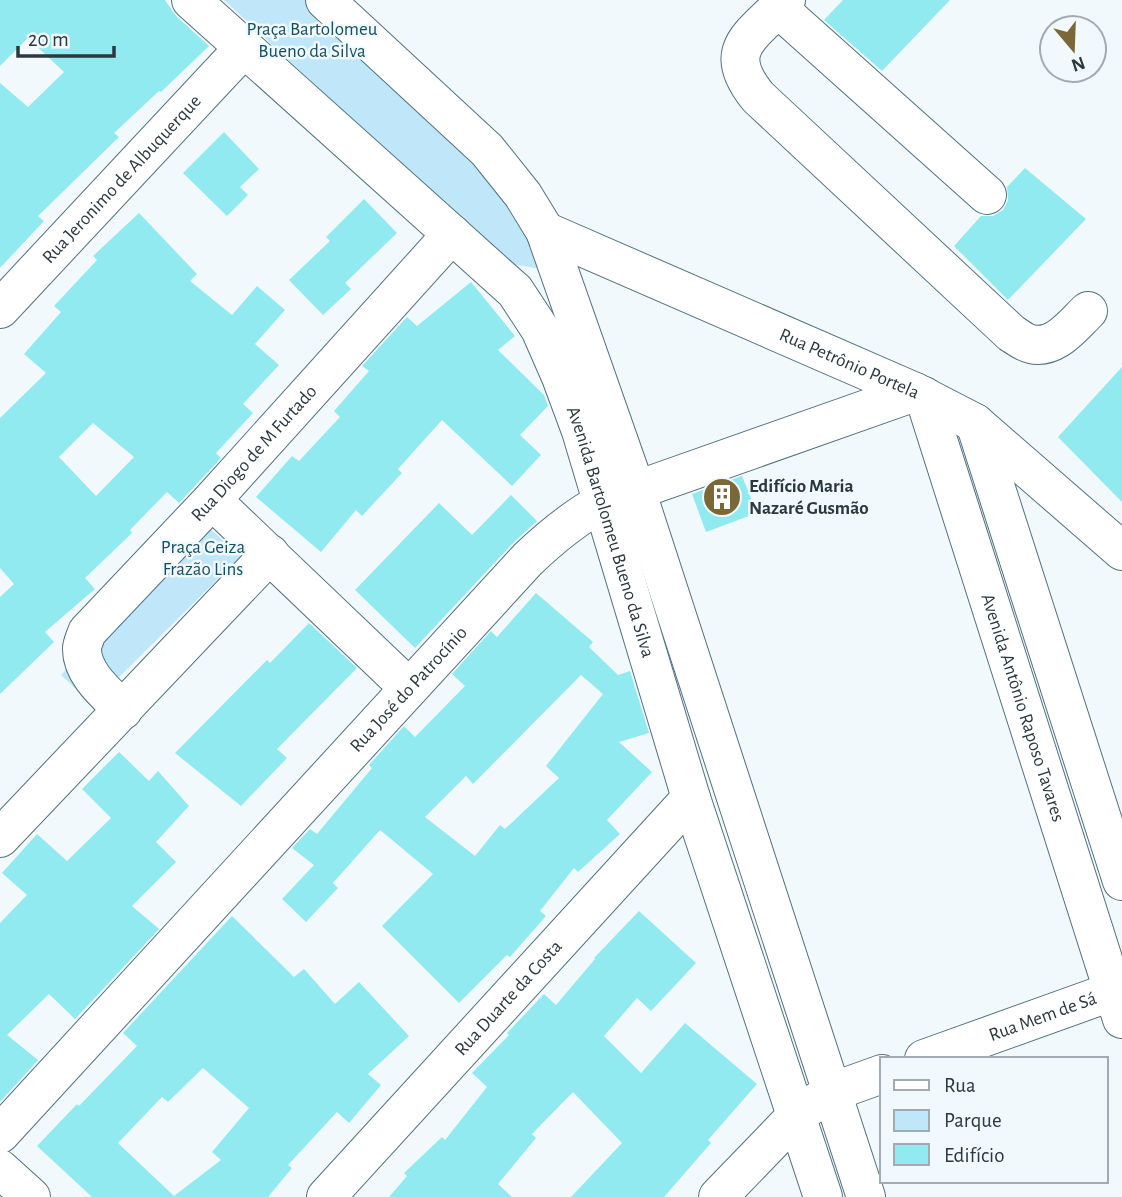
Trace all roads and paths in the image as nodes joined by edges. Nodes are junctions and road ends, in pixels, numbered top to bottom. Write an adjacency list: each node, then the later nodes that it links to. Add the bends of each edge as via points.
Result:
1 (191, 0): 4 (street, Avenida Bartolomeu Bueno da Silva)
2 (325, 0): 7 (street, Avenida Bartolomeu Bueno da Silva, via 486,150 523,195)
3 (782, 4): 5 (street); 10 (street, via 742,47 739,62 745,82 758,97 1011,333 1032,344 1049,344)
4 (244, 48): 6 (street, Avenida Bartolomeu Bueno da Silva); 9 (street, Rua Jeronimo de Albuquerque)
5 (987, 195)
6 (452, 234): 8 (street, Avenida Bartolomeu Bueno da Silva); 14 (street, Rua Diogo de M Furtado)
7 (550, 249): 8 (street); 11 (street, Rua Petrônio Portela); 13 (street, Avenida Bartolomeu Bueno da Silva)
8 (515, 291): 13 (street, Avenida Bartolomeu Bueno da Silva, via 540,329)
9 (0, 309)
10 (1088, 311)
11 (919, 394): 12 (street, Rua Petrônio Portela); 13 (street, Rua José do Patrocínio); 22 (street, Avenida Antônio Raposo Tavares)
12 (975, 423): 15 (street, Rua Petrônio Portela); 21 (street)
13 (620, 496): 17 (street, Rua José do Patrocínio, via 575,517 528,559); 19 (street, Avenida Bartolomeu Bueno da Silva); 25 (street, Avenida Bartolomeu Bueno da Silva)
14 (212, 500): 16 (street); 18 (street, Rua Diogo de M Furtado, via 87,632 82,648 87,667)
15 (1122, 551)
16 (270, 554): 17 (street); 18 (street)
17 (409, 688): 27 (street, Rua José do Patrocínio)
18 (122, 710): 20 (street)
19 (691, 798): 26 (street, Avenida Bartolomeu Bueno da Silva); 30 (street, Rua Duarte da Costa)
20 (0, 838)
21 (1122, 881)
22 (1119, 999): 23 (street, Rua Mem de Sá)
23 (931, 1057)
24 (880, 1075): 25 (street)
25 (832, 1092): 26 (street); 33 (street, Avenida Bartolomeu Bueno da Silva)
26 (797, 1114): 31 (street); 32 (street, Avenida Bartolomeu Bueno da Silva)
27 (0, 1134)
28 (0, 1169): 29 (street)
29 (31, 1197)
30 (326, 1197)
31 (718, 1197)
32 (823, 1197)
33 (866, 1197)

